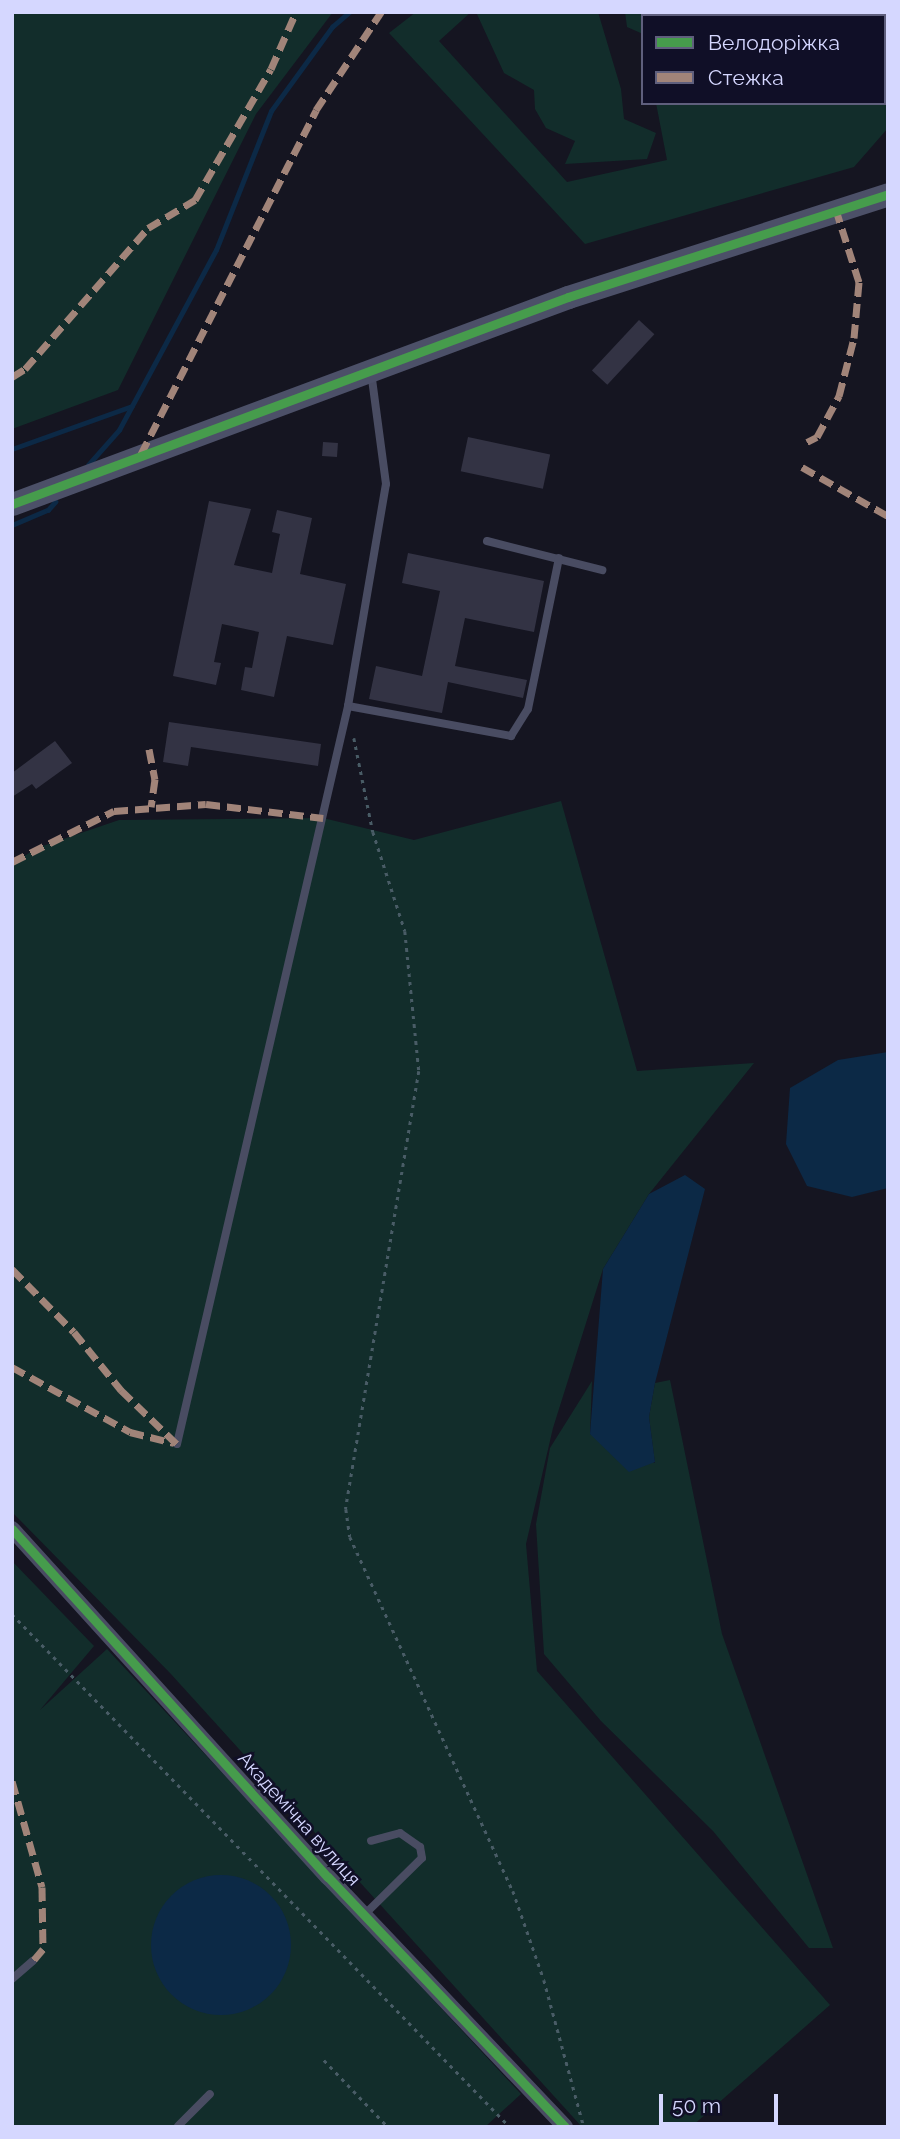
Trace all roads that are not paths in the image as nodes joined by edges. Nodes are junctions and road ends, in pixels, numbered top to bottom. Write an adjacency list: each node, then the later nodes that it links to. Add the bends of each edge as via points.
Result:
1 (888, 194): 2 (street, via 568,297)
2 (371, 371): 3 (street); 7 (lane, via 386,484)
3 (12, 503)
4 (487, 541): 5 (lane)
5 (559, 558): 6 (lane); 7 (lane, via 528,709 510,736)
6 (602, 569)
7 (348, 706): 8 (lane)
8 (177, 1444)
9 (12, 1530): 11 (street, Академічна вулиця)
10 (371, 1841): 11 (lane, via 400,1833 420,1847 422,1858)
11 (363, 1915): 16 (street, Академічна вулиця)
12 (33, 1961): 13 (lane)
13 (12, 1979)
14 (210, 2094): 15 (lane)
15 (178, 2126)
16 (565, 2127)

